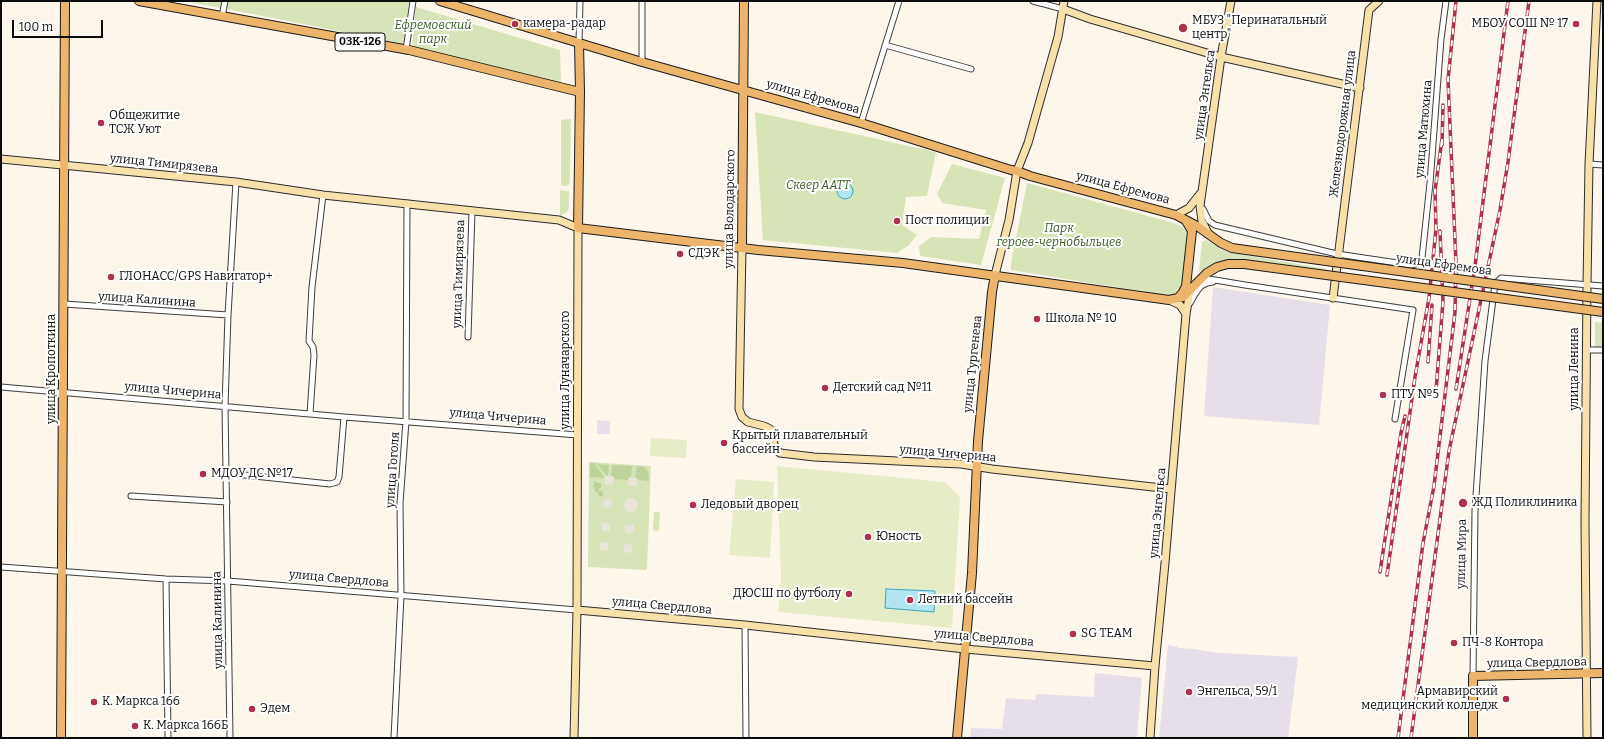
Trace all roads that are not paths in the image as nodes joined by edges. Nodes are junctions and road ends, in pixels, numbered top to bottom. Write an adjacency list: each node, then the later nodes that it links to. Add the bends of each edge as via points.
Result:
1 (66, 1): 30 (main road, улица Кропоткина)
2 (138, 1): 17 (main road, 03К-126)
3 (225, 1): 17 (street)
4 (413, 1): 20 (street)
5 (440, 1): 18 (main road, улица Ефремова)
6 (580, 1): 18 (street, улица Луначарского)
7 (642, 1): 22 (street)
8 (744, 1): 25 (main road, улица Володарского)
9 (898, 1): 19 (street)
10 (1033, 1): 16 (street)
11 (1064, 1): 16 (street, улица Тургенева)
12 (1231, 1): 21 (street, улица Энгельса)
13 (1379, 1): 24 (street, Железнодорожная улица, via 1369,10)
14 (1446, 1): 42 (street, улица Матюхина, via 1422,258 1419,263 1411,265)
15 (1597, 1): 29 (street, улица Ленина)
16 (1063, 9): 21 (street); 32 (street, улица Тургенева, via 1058,37 1028,143)
17 (222, 17): 20 (main road, 03К-126)
18 (579, 43): 22 (main road, улица Ефремова); 26 (main road, улица Луначарского)
19 (885, 45): 23 (street); 27 (street)
20 (406, 50): 26 (main road, 03К-126)
21 (1221, 56): 24 (street); 34 (street, улица Энгельса)
22 (642, 62): 25 (main road, улица Ефремова)
23 (971, 69)
24 (1360, 88): 42 (street, Железнодорожная улица)
25 (744, 89): 27 (main road, улица Ефремова); 41 (main road, улица Володарского)
26 (580, 92): 39 (main road, улица Луначарского)
27 (861, 123): 32 (main road, улица Ефремова)
28 (1, 159): 30 (street, улица Тимирязева)
29 (1589, 164): 31 (street); 47 (street, улица Ленина)
30 (65, 165): 33 (street, улица Тимирязева); 53 (main road, улица Кропоткина)
31 (1603, 165)
32 (1017, 171): 38 (main road, улица Ефремова); 43 (street, улица Тургенева, via 1009,220)
33 (236, 182): 35 (street, улица Тимирязева); 56 (street, улица Калинина)
34 (1201, 192): 38 (street, via 1189,208); 40 (street, улица Энгельса, via 1200,217); 42 (street, via 1204,214 1215,225)
35 (324, 194): 36 (street, улица Тимирязева); 63 (street, via 312,287 309,341 314,355)
36 (407, 203): 37 (street, улица Тимирязева); 67 (street, улица Гоголя)
37 (472, 211): 39 (street, улица Тимирязева, via 559,220); 57 (street, улица Тимирязева)
38 (1177, 215): 40 (main road, улица Ефремова); 52 (main road, via 1187,222 1192,231 1186,286)
39 (578, 228): 41 (main road); 68 (street, улица Луначарского)
40 (1210, 236): 51 (main road, улица Ефремова, bridge, via 1227,246 1246,250)
41 (742, 248): 43 (main road, via 903,263); 65 (street, улица Володарского, via 739,409)
42 (1337, 254): 50 (street, Железнодорожная улица)
43 (995, 275): 52 (main road); 69 (main road, улица Тургенева)
44 (1501, 278): 47 (street, улица Ефремова); 85 (street, улица Мира, via 1495,284 1483,386 1474,531)
45 (1197, 284): 46 (street, via 1210,279); 49 (main road); 54 (main road, bridge, via 1217,267 1244,264)
46 (1234, 284): 50 (street); 55 (street, via 1213,282 1203,285 1194,294)
47 (1586, 285): 48 (street, улица Ефремова); 58 (street, улица Ленина)
48 (1603, 286)
49 (1190, 291): 52 (main road, via 1183,297); 55 (street, улица Энгельса)
50 (1333, 298): 66 (street, via 1413,310)
51 (1603, 299)
52 (1173, 300): 55 (street)
53 (64, 304): 56 (street, улица Калинина); 61 (main road, улица Кропоткина)
54 (1603, 312)
55 (1186, 314): 71 (street, улица Энгельса)
56 (228, 315): 62 (street, улица Калинина)
57 (468, 337)
58 (1586, 350): 59 (street); 83 (street, улица Ленина)
59 (1603, 350)
60 (1, 386): 61 (street, улица Чичерина)
61 (64, 393): 62 (street, улица Чичерина); 75 (main road, улица Кропоткина)
62 (225, 406): 63 (street, улица Чичерина); 70 (street, улица Калинина)
63 (310, 414): 64 (street, улица Чичерина)
64 (344, 417): 67 (street, улица Чичерина); 70 (street, via 337,482 330,484)
65 (742, 417): 69 (street, улица Чичерина, via 748,422 770,430 775,448 791,455 961,464)
66 (1396, 419)
67 (406, 421): 68 (street, улица Чичерина); 78 (street, улица Гоголя, via 400,503)
68 (578, 435): 79 (street, улица Луначарского)
69 (976, 467): 71 (street, улица Чичерина); 81 (main road, улица Тургенева, via 972,572)
70 (226, 473): 73 (street, улица Калинина)
71 (1171, 489): 82 (street, улица Энгельса)
72 (131, 496): 73 (street)
73 (227, 502): 77 (street, улица Калинина)
74 (1, 566): 75 (street, улица Свердлова)
75 (62, 570): 76 (street, улица Свердлова); 86 (main road, улица Кропоткина)
76 (166, 579): 77 (street, улица Свердлова); 87 (street)
77 (228, 581): 78 (street, улица Свердлова); 88 (street, улица Калинина)
78 (401, 596): 79 (street, улица Свердлова); 89 (street, улица Гоголя)
79 (577, 610): 80 (street, улица Свердлова); 90 (street, улица Луначарского)
80 (745, 625): 81 (street, улица Свердлова); 91 (street)
81 (965, 649): 82 (street, улица Свердлова); 92 (main road, улица Тургенева)
82 (1155, 666): 93 (street, улица Энгельса)
83 (1586, 673): 84 (main road, улица Свердлова); 85 (main road, улица Свердлова); 95 (street, улица Ленина)
84 (1603, 673)
85 (1472, 676): 94 (main road, улица Мира)
86 (61, 738)
87 (168, 738)
88 (230, 738)
89 (394, 738)
90 (574, 738)
91 (746, 738)
92 (957, 738)
93 (1150, 738)
94 (1473, 738)
95 (1587, 738)

